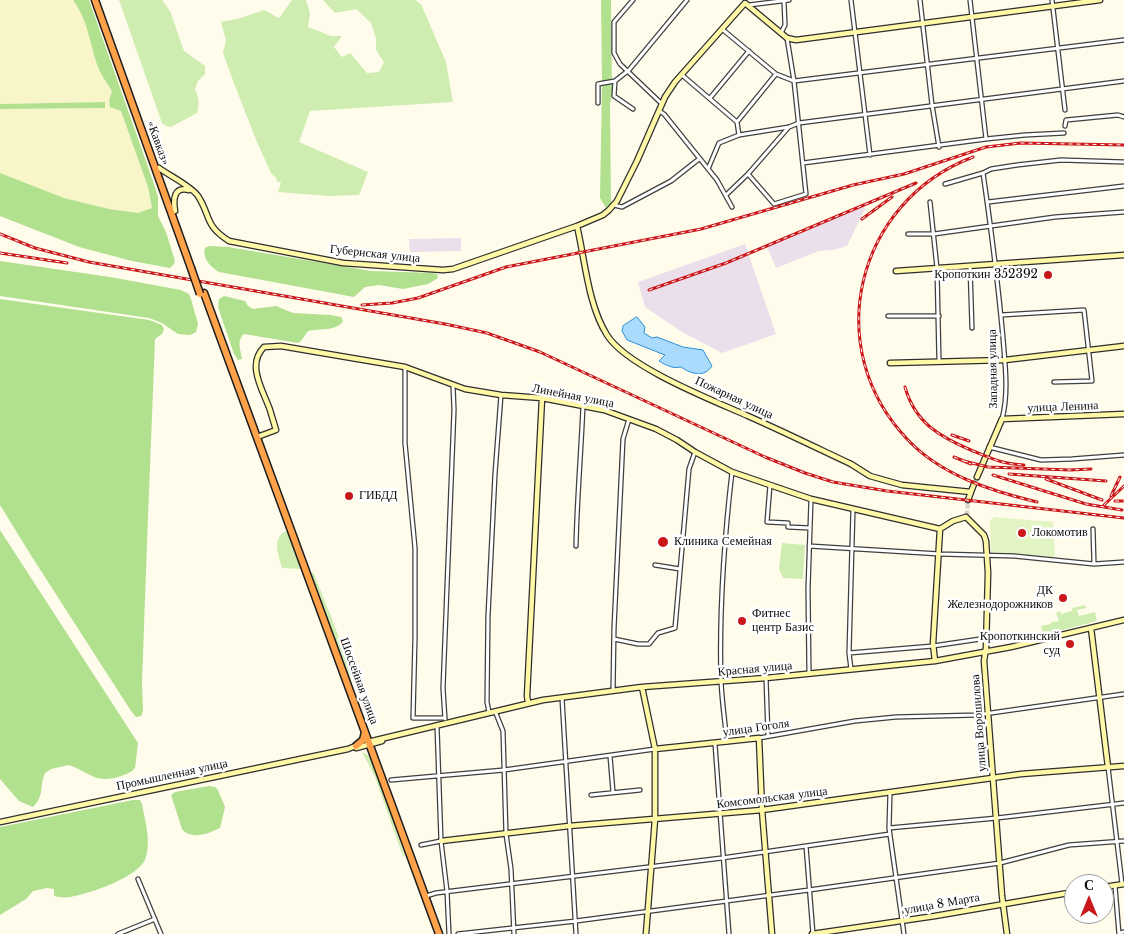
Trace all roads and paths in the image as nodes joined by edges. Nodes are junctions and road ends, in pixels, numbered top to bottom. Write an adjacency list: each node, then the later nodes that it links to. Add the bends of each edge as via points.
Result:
1 (95, 0): 76 (highway, «Кавказ»)
2 (99, 0): 55 (highway, «Кавказ»)
3 (633, 0): 25 (street, via 614,22 614,52 620,64)
4 (686, 0): 25 (street)
5 (789, 0): 11 (street)
6 (851, 0): 18 (street)
7 (920, 0): 15 (street)
8 (970, 0): 14 (street)
9 (1052, 0): 13 (street)
10 (1100, 0): 13 (street)
11 (784, 1): 12 (street); 17 (street, via 785,25)
12 (745, 3): 16 (street); 17 (street)
13 (1052, 7): 14 (street); 21 (street)
14 (972, 17): 15 (street); 23 (street)
15 (922, 23): 18 (street); 24 (street)
16 (722, 29): 22 (street); 28 (street)
17 (781, 33): 19 (street)
18 (856, 33): 19 (street, via 796,40); 26 (street)
19 (788, 38): 30 (street)
20 (1124, 40): 21 (street)
21 (1058, 48): 23 (street); 32 (street)
22 (749, 51): 27 (street); 33 (street)
23 (977, 59): 24 (street); 34 (street)
24 (927, 64): 26 (street); 37 (street)
25 (629, 70): 29 (street); 36 (street)
26 (861, 73): 30 (street); 41 (street)
27 (776, 74): 30 (street); 43 (street)
28 (682, 75): 33 (street); 36 (street)
29 (615, 81): 35 (street, via 598,84); 38 (street, via 614,96)
30 (794, 81): 44 (street)
31 (1124, 81): 32 (street)
32 (1063, 89): 34 (street); 39 (street)
33 (710, 98): 43 (street)
34 (982, 99): 37 (street); 49 (street)
35 (598, 103)
36 (662, 104): 40 (street)
37 (932, 105): 41 (street); 50 (street)
38 (632, 109)
39 (1065, 110)
40 (659, 112): 52 (street, via 664,114); 65 (street)
41 (866, 114): 44 (street); 51 (street)
42 (1124, 117): 45 (street, via 1066,120)
43 (738, 122): 48 (street)
44 (799, 123): 46 (street); 54 (street)
45 (1065, 126)
46 (789, 127): 48 (street); 58 (street)
47 (1064, 132): 49 (street)
48 (739, 135): 56 (street, via 720,143)
49 (986, 139): 50 (street)
50 (939, 146): 51 (street)
51 (870, 155): 54 (street)
52 (699, 159): 56 (street); 65 (street, via 649,194 622,207)
53 (1124, 162): 57 (street, via 1048,161)
54 (804, 164): 58 (street, via 806,194 774,204)
55 (159, 168): 61 (street); 67 (highway, «Кавказ»)
56 (708, 169): 62 (street)
57 (983, 173): 59 (street); 64 (street, Западная улица)
58 (748, 174): 62 (street)
59 (945, 184)
60 (1124, 186): 64 (street)
61 (193, 191): 67 (street, via 177,191); 70 (street, Губернская улица, via 210,225 228,240 370,266 453,269)
62 (726, 195): 66 (street)
63 (930, 202): 72 (street)
64 (988, 202): 69 (street, Западная улица)
65 (613, 205): 70 (street, Губернская улица, via 603,215)
66 (732, 207)
67 (174, 211): 76 (highway, «Кавказ»)
68 (1124, 212): 69 (street)
69 (991, 225): 72 (street); 74 (street, Западная улица)
70 (577, 226): 106 (street, Пожарная улица, via 599,320 608,337 626,355 657,374 835,456 870,476 902,485)
71 (908, 234): 72 (street)
72 (934, 234): 77 (street)
73 (1124, 255): 74 (street)
74 (996, 265): 75 (street); 80 (street, Западная улица)
75 (970, 266): 77 (street); 83 (street)
76 (193, 268): 79 (highway, «Кавказ», bridge)
77 (936, 268): 78 (street); 82 (street)
78 (896, 271)
79 (202, 293): 98 (highway, Шоссейная улица)
80 (1001, 315): 85 (street, Западная улица, via 1084,310); 86 (street, Западная улица)
81 (888, 316): 82 (street)
82 (939, 316): 87 (street)
83 (972, 328)
84 (1124, 346): 85 (street)
85 (1088, 350): 86 (street); 90 (street, via 1092,381)
86 (1004, 360): 87 (street); 97 (street, Западная улица, via 1006,406)
87 (939, 361): 88 (street)
88 (890, 363)
89 (405, 368): 91 (street, Линейная улица); 98 (street, Линейная улица, via 271,345 264,347 259,352 256,369 276,430); 143 (street, via 405,443 415,548 413,718)
90 (1054, 382)
91 (453, 384): 92 (street, Линейная улица); 143 (street, via 443,688)
92 (501, 395): 93 (street, Линейная улица); 141 (street, via 488,616)
93 (542, 398): 94 (street, Линейная улица); 139 (street)
94 (583, 406): 96 (street, Линейная улица); 113 (street)
95 (1124, 414): 97 (street, улица Ленина)
96 (629, 418): 100 (street, Линейная улица); 125 (street, via 623,439)
97 (1002, 419): 99 (street, Западная улица)
98 (256, 437): 146 (highway, Шоссейная улица)
99 (989, 447): 101 (street, via 1042,460); 103 (street, Западная улица)
100 (695, 452): 102 (street, Линейная улица); 121 (street, via 689,469)
101 (1124, 455)
102 (732, 472): 105 (street, Линейная улица); 133 (street, via 722,584)
103 (977, 476)
104 (974, 484): 106 (street)
105 (770, 485): 107 (street, Линейная улица); 110 (street, via 767,522)
106 (971, 492): 108 (street)
107 (811, 499): 109 (street, Линейная улица); 110 (street)
108 (968, 500)
109 (853, 509): 111 (street, Линейная улица); 115 (street)
110 (810, 528): 114 (street)
111 (940, 529): 116 (street); 117 (street, улица Ворошилова, via 967,516 984,535)
112 (1093, 529): 119 (street)
113 (576, 546)
114 (809, 546): 115 (street); 131 (street)
115 (852, 548): 116 (street); 128 (street)
116 (940, 554): 117 (street); 126 (street)
117 (988, 555): 119 (street); 124 (street, улица Ворошилова)
118 (1124, 562): 119 (street)
119 (1094, 564)
120 (655, 565): 121 (street)
121 (680, 569): 125 (street, via 675,628 658,633 649,644)
122 (1124, 620): 123 (street, Красная улица)
123 (1091, 628): 127 (street, Красная улица); 138 (street)
124 (987, 638): 126 (street); 127 (street, улица Ворошилова)
125 (614, 639): 135 (street)
126 (933, 646): 128 (street); 129 (street)
127 (986, 652): 129 (street, Красная улица); 142 (street, улица Ворошилова)
128 (849, 653): 130 (street)
129 (935, 661): 130 (street, Красная улица)
130 (850, 670): 131 (street, Красная улица)
131 (809, 674): 132 (street, Красная улица)
132 (766, 678): 133 (street, Красная улица); 147 (street)
133 (721, 682): 134 (street, Красная улица); 150 (street)
134 (642, 687): 135 (street, Красная улица); 155 (street)
135 (613, 691): 137 (street, Красная улица)
136 (1124, 694): 138 (street, улица Гоголя)
137 (562, 697): 139 (street, Красная улица); 158 (street)
138 (1100, 698): 142 (street, улица Гоголя); 160 (street)
139 (528, 702): 140 (street, Красная улица)
140 (495, 711): 141 (street, Красная улица); 161 (street, via 503,732)
141 (489, 712): 144 (street, Красная улица)
142 (989, 712): 147 (street, улица Гоголя, via 855,721); 163 (street, улица Ворошилова)
143 (445, 718): 144 (street)
144 (447, 723): 145 (street, Красная улица)
145 (437, 726): 149 (street, Красная улица); 162 (street)
146 (364, 728): 149 (street); 151 (highway, Шоссейная улица); 153 (highway, via 363,740)
147 (768, 736): 148 (street, улица Гоголя)
148 (758, 738): 150 (street, улица Гоголя); 171 (street)
149 (379, 741): 151 (street, Красная улица); 157 (highway)
150 (727, 742): 152 (street, улица Гоголя)
151 (369, 743): 153 (street, Красная улица); 157 (highway, Шоссейная улица)
152 (715, 744): 155 (street, улица Гоголя); 172 (street)
153 (356, 747): 154 (street, Красная улица); 157 (street)
154 (348, 749): 175 (street, Промышленная улица)
155 (655, 749): 156 (street, улица Гоголя); 174 (street)
156 (610, 756): 158 (street, улица Гоголя); 166 (street)
157 (374, 757): 199 (highway, Шоссейная улица)
158 (565, 763): 161 (street, улица Гоголя); 176 (street)
159 (1124, 766): 160 (street, Комсомольская улица)
160 (1108, 767): 163 (street, Комсомольская улица); 170 (street)
161 (504, 770): 162 (street, улица Гоголя); 178 (street)
162 (438, 776): 164 (street, улица Гоголя); 180 (street)
163 (993, 779): 167 (street, Комсомольская улица); 173 (street, улица Ворошилова)
164 (391, 780)
165 (640, 790): 166 (street)
166 (613, 792): 168 (street)
167 (890, 793): 171 (street, Комсомольская улица); 177 (street)
168 (591, 795)
169 (1124, 803): 170 (street)
170 (1113, 804): 173 (street); 182 (street)
171 (762, 810): 172 (street, Комсомольская улица); 185 (street)
172 (720, 814): 174 (street, Комсомольская улица); 186 (street)
173 (996, 818): 177 (street); 187 (street, улица Ворошилова)
174 (655, 819): 176 (street, Комсомольская улица); 188 (street)
175 (0, 822)
176 (569, 826): 178 (street, Комсомольская улица); 189 (street)
177 (890, 828): 179 (street)
178 (506, 834): 180 (street, Комсомольская улица); 192 (street)
179 (890, 834): 184 (street); 190 (street)
180 (441, 841): 183 (street, Комсомольская улица); 196 (street)
181 (1124, 841): 182 (street)
182 (1116, 842): 187 (street, via 1069,845); 193 (street)
183 (421, 844)
184 (806, 846): 185 (street); 195 (street)
185 (765, 853): 186 (street); 198 (street)
186 (722, 858): 188 (street); 200 (street)
187 (1000, 863): 190 (street); 201 (street, улица Ворошилова)
188 (651, 867): 189 (street); 202 (street)
189 (572, 877): 192 (street); 204 (street)
190 (895, 878): 195 (street); 205 (street)
191 (138, 879): 203 (street)
192 (511, 884): 196 (street); 206 (street)
193 (1123, 884): 194 (street)
194 (1115, 885): 208 (street)
195 (809, 890): 198 (street); 219 (street)
196 (447, 891): 199 (street); 212 (street)
197 (1064, 894): 201 (street, улица 8 Марта)
198 (769, 895): 200 (street); 218 (street)
199 (425, 896): 211 (highway, Шоссейная улица)
200 (726, 900): 202 (street); 217 (street)
201 (1004, 903): 205 (street, улица 8 Марта); 221 (street, улица Ворошилова)
202 (647, 911): 204 (street); 216 (street)
203 (155, 918): 209 (street); 210 (street)
204 (576, 920): 206 (street); 215 (street)
205 (903, 921): 219 (street, улица 8 Марта); 220 (street)
206 (513, 927): 213 (street); 214 (street)
207 (1124, 932): 208 (street)
208 (1119, 933)
209 (118, 934)
210 (161, 934)
211 (439, 934)
212 (450, 934)
213 (458, 934)
214 (514, 934)
215 (576, 934)
216 (646, 934)
217 (729, 934)
218 (772, 934)
219 (813, 934)
220 (904, 934)
221 (1007, 934)

